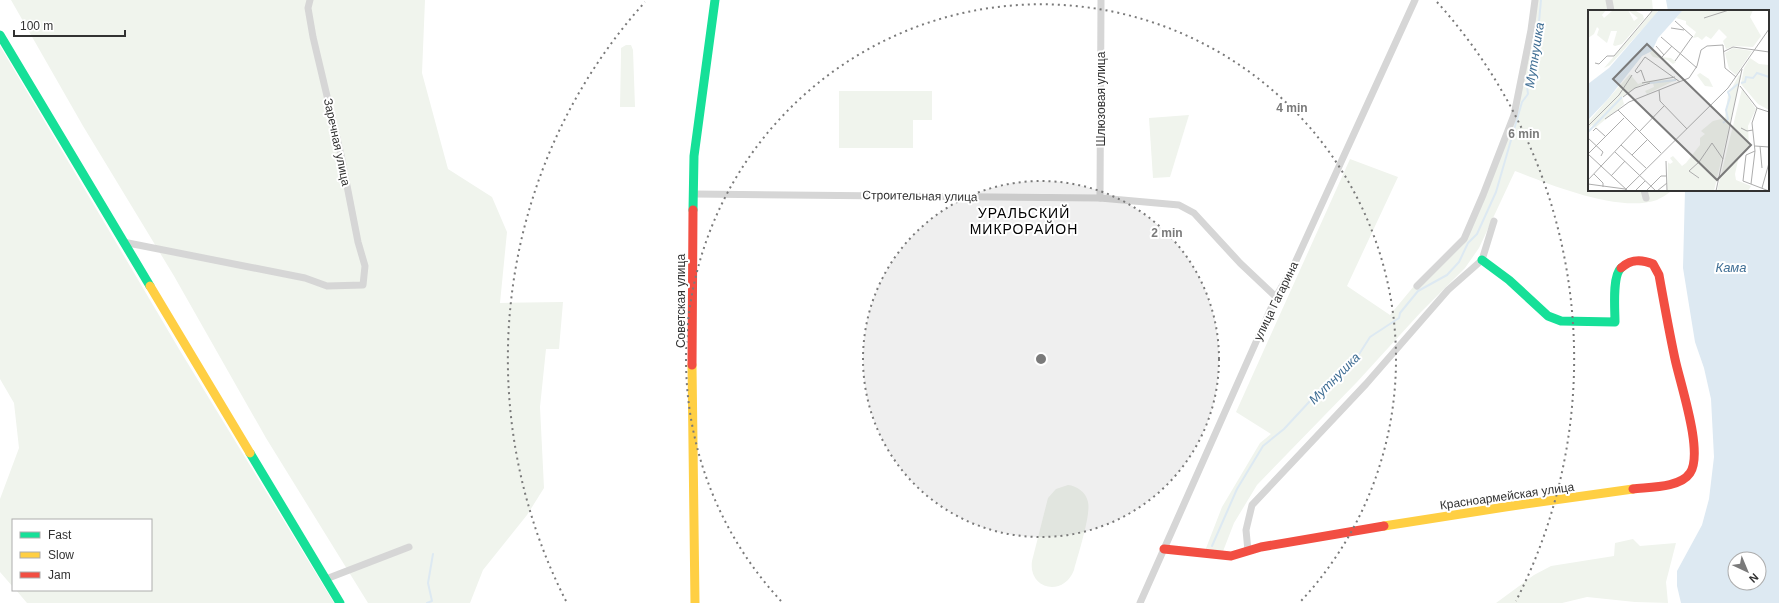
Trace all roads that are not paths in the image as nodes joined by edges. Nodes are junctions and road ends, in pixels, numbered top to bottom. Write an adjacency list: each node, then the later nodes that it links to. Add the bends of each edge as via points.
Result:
1 (310, 0): 14 (street, Заречная улица, via 308,8 313,37 341,155 358,242 366,266 363,285 327,286 305,278)
2 (715, 0): 10 (main road, Советская улица, via 696,142)
3 (1101, 0): 11 (street, Шлюзовая улица)
4 (1415, 0): 17 (street, улица Гагарина, via 1294,265)
5 (1536, 0): 16 (street, via 1514,115 1483,195 1464,239)
6 (1609, 0): 7 (street)
7 (1611, 10)
8 (0, 35): 14 (main road)
9 (1644, 191): 12 (street)
10 (694, 194): 11 (street, Строительная улица); 23 (main road, Советская улица, via 692,338)
11 (1100, 198): 17 (street, Строительная улица, via 1179,205 1194,213 1240,263)
12 (1646, 198)
13 (1494, 221): 15 (street)
14 (123, 242): 21 (main road)
15 (1482, 260): 20 (street, via 1448,290 1366,384 1252,505 1246,530); 20 (main road, Красноармейская улица, via 1509,280 1548,316 1561,321 1615,322 1615,285 1618,270 1630,261 1641,259 1653,264 1659,275 1691,428 1694,452 1692,469 1686,477 1678,483 1505,507)
16 (1417, 286)
17 (1276, 297): 19 (street, улица Гагарина)
18 (409, 547): 21 (street)
19 (1164, 549): 20 (main road, via 1231,556); 24 (street, улица Гагарина)
20 (1248, 551)
21 (326, 579): 22 (main road)
22 (340, 603)
23 (695, 603)
24 (1140, 603)

